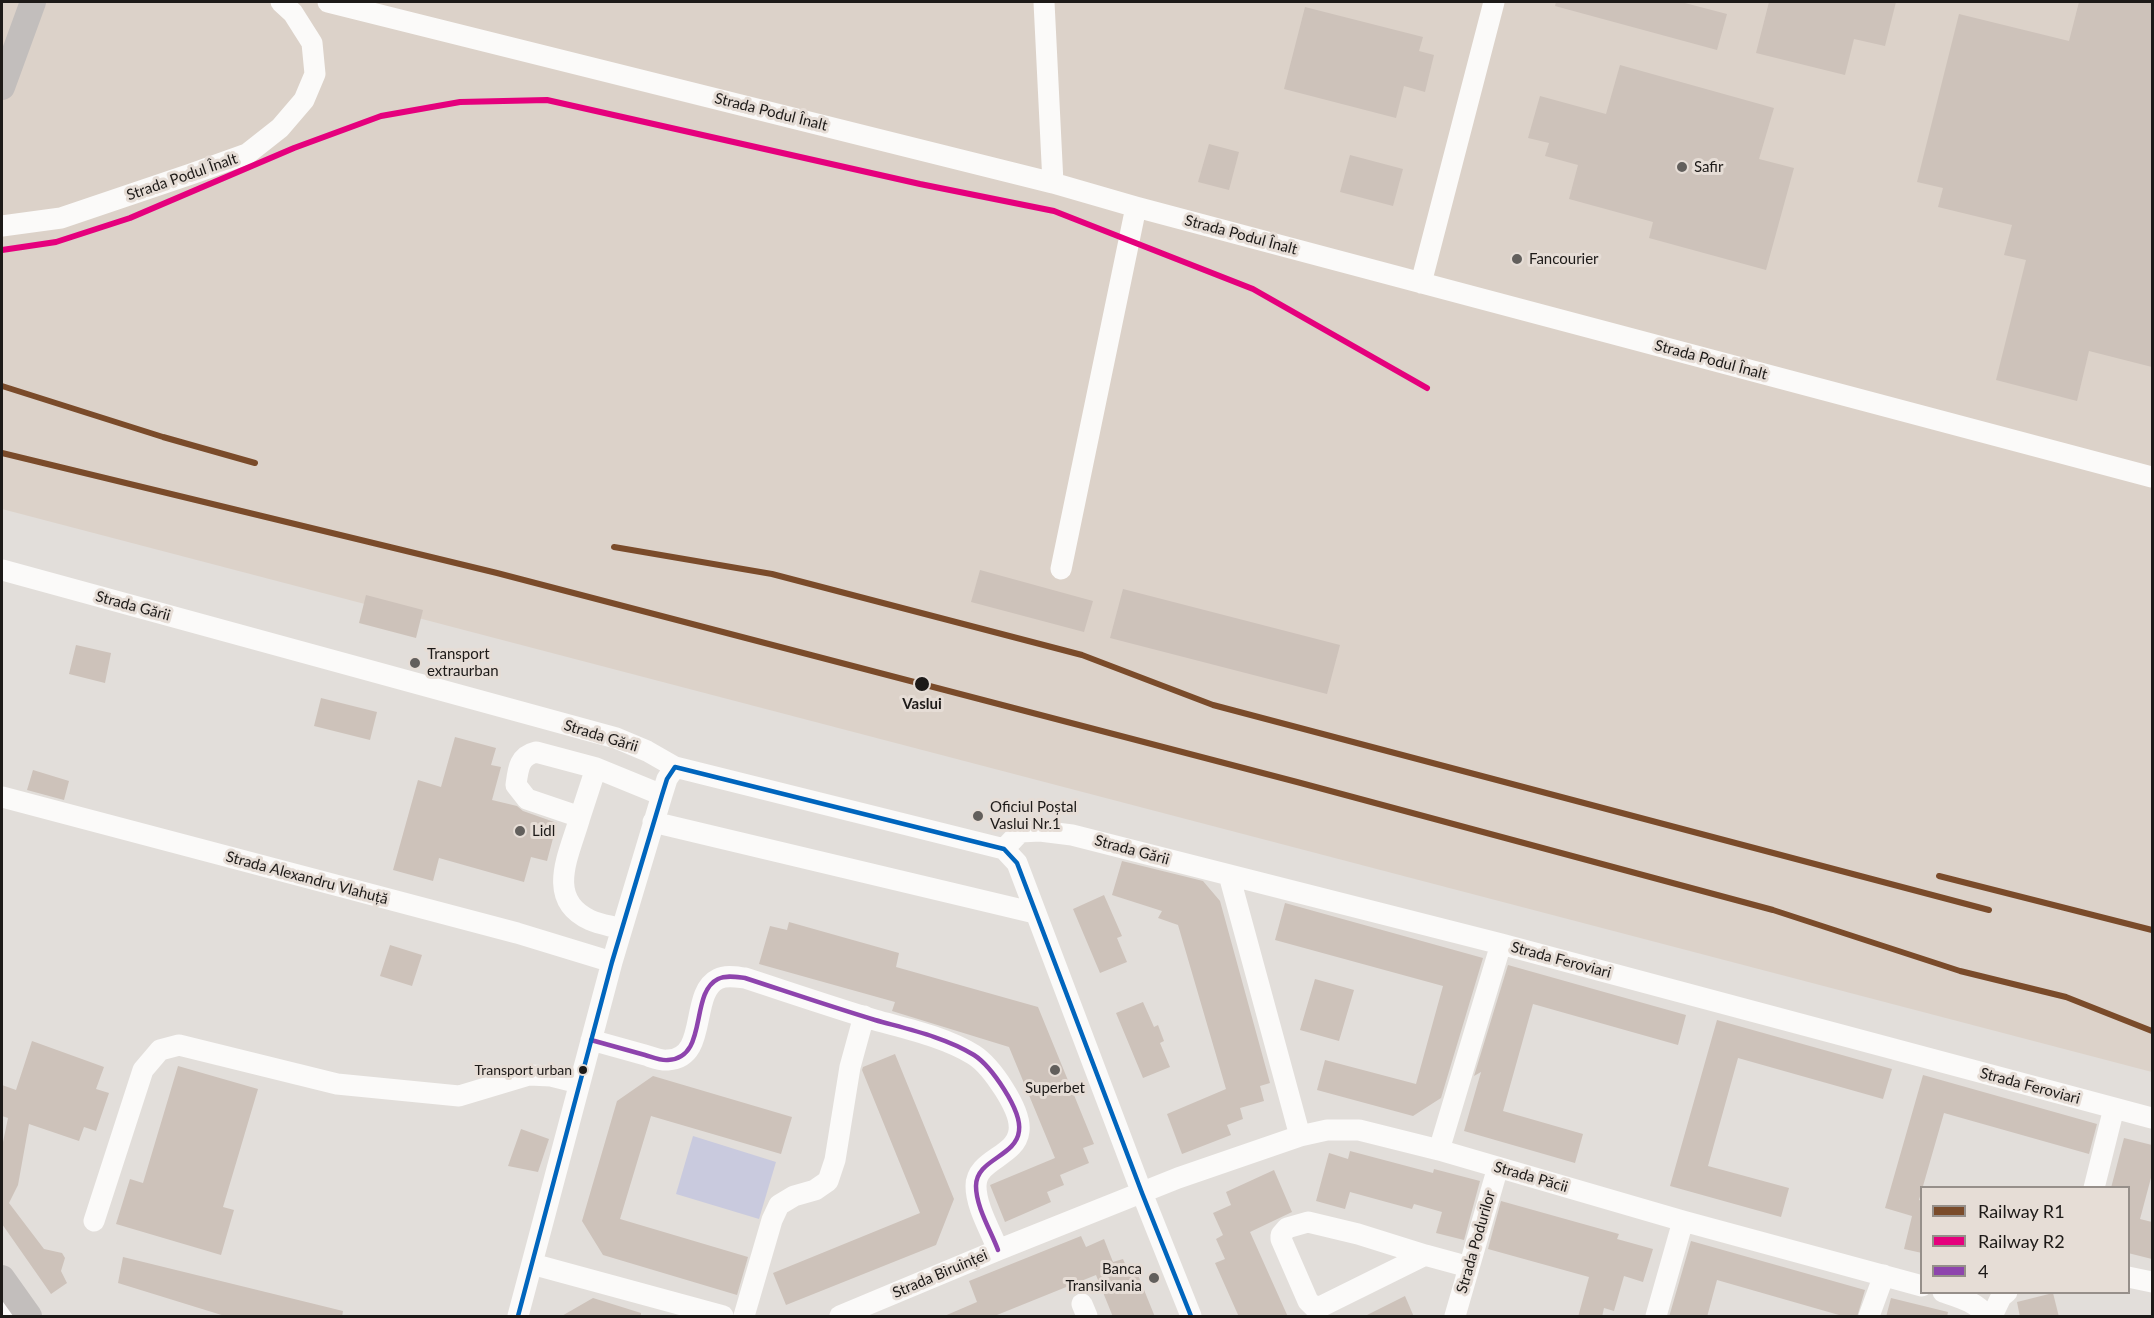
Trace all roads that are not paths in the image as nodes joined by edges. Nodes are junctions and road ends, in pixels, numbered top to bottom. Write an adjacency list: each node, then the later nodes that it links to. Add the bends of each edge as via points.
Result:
1 (33, 2): 6 (main road)
2 (281, 2): 9 (street, Strada Podul Înalt, via 312,43 315,74 304,100 280,128 247,154 191,174 61,218)
3 (328, 2): 7 (street, Strada Podul Înalt)
4 (1044, 2): 7 (street)
5 (1494, 2): 10 (street)
6 (2, 87)
7 (1053, 183): 8 (street, Strada Podul Înalt)
8 (1136, 207): 10 (street, Strada Podul Înalt); 12 (street)
9 (2, 226)
10 (1421, 283): 11 (street, Strada Podul Înalt)
11 (2152, 477)
12 (1061, 569)
13 (2, 570): 14 (street, Strada Gării, via 616,738)
14 (675, 767): 16 (street); 20 (street, Strada Gării)
15 (596, 768): 16 (street); 18 (street); 18 (street, via 536,752 527,754 519,765 516,785 527,799)
16 (662, 795): 19 (street)
17 (2, 798): 25 (street, Strada Alexandru Vlahuță, via 517,933)
18 (580, 817): 23 (street, via 562,879 564,894 576,912)
19 (653, 822): 22 (street); 23 (street)
20 (1004, 849): 21 (street, Strada Gării, via 1020,832 1056,832); 22 (street, via 1017,863)
21 (1229, 875): 24 (street, Strada Feroviari); 31 (street)
22 (1035, 913): 35 (street)
23 (621, 929): 25 (street)
24 (1501, 944): 29 (street, Strada Feroviari); 32 (street)
25 (612, 962): 27 (street)
26 (864, 1016): 27 (street, via 731,976 711,984 692,1044 681,1056 667,1061); 38 (street, via 924,1034 974,1055 991,1069 1006,1092 1019,1120 1019,1131 1009,1150 986,1166 977,1178 976,1188); 53 (street, via 828,1181 779,1205)
27 (591, 1040): 28 (street)
28 (579, 1083): 36 (street, via 529,1075 459,1096 337,1084 179,1045 160,1050 143,1070); 40 (street)
29 (2114, 1108): 30 (street, Strada Feroviari); 34 (street)
30 (2152, 1118)
31 (1300, 1136): 32 (street, Strada Păcii, via 1328,1130 1359,1130); 35 (street, Strada Păcii)
32 (1439, 1150): 33 (street, Strada Păcii)
33 (1498, 1167): 37 (street, Strada Păcii); 41 (street, Strada Podurilor)
34 (2094, 1186)
35 (1142, 1193): 38 (street, Strada Biruinței); 55 (street)
36 (94, 1221)
37 (1683, 1221): 42 (street, Strada Păcii); 57 (street)
38 (998, 1250): 54 (street, Strada Biruinței)
39 (1425, 1255): 39 (street, via 1314,1307 1281,1234 1287,1228 1308,1222); 41 (street)
40 (532, 1264): 51 (street); 52 (street)
41 (1469, 1267): 56 (street, Strada Podurilor)
42 (1884, 1275): 46 (street, Strada Păcii); 58 (street)
43 (2130, 1277): 45 (street)
44 (2, 1278): 50 (main road)
45 (2152, 1282)
46 (1920, 1285)
47 (1947, 1294): 59 (street, via 1965,1299)
48 (2006, 1294): 59 (street)
49 (2, 1308): 50 (street)
50 (26, 1316)
51 (518, 1317)
52 (723, 1317)
53 (744, 1317)
54 (840, 1317)
55 (1191, 1317)
56 (1455, 1317)
57 (1656, 1317)
58 (1869, 1317)
59 (1989, 1317)

